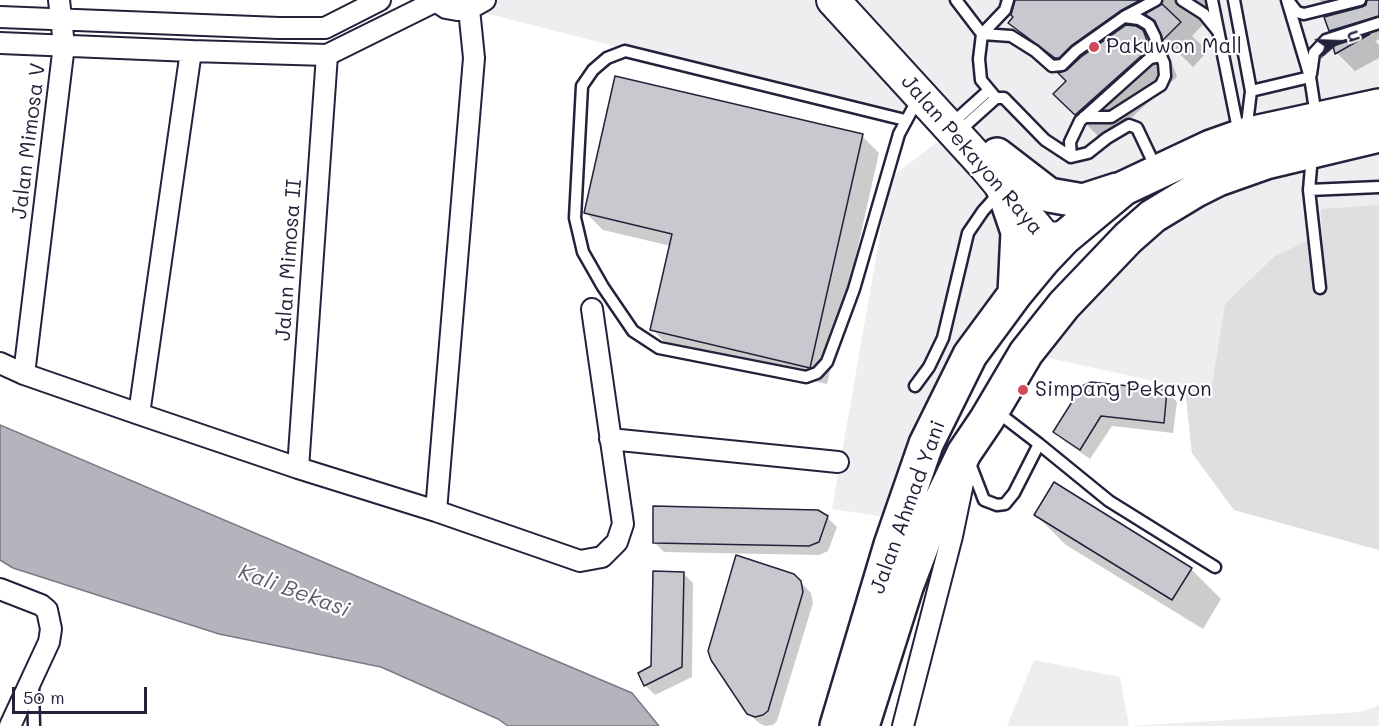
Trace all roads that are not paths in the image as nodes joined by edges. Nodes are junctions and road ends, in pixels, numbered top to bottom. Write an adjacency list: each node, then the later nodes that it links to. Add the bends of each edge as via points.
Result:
1 (59, 0): 16 (street, Jalan Mimosa V)
2 (380, 0): 18 (street, via 325,28)
3 (835, 0): 31 (main road, Jalan Pekayon Raya); 33 (main road, Jalan Pekayon Raya)
4 (956, 0): 20 (lane)
5 (1008, 0): 20 (lane, via 1005,10)
6 (1156, 0): 14 (lane)
7 (1182, 0): 19 (lane, via 1204,14)
8 (1212, 0): 19 (lane)
9 (1234, 0): 28 (lane)
10 (1287, 0): 11 (lane, via 1304,14); 27 (lane)
11 (1360, 0)
12 (435, 1): 13 (street, via 457,10); 25 (street)
13 (477, 5): 59 (street)
14 (1124, 16): 20 (lane, via 1062,65 1052,66 1011,36); 26 (lane, via 1149,25 1158,51)
15 (0, 17): 16 (street)
16 (62, 21): 18 (street); 22 (street, Jalan Mimosa V)
17 (1379, 23): 27 (lane, via 1326,40 1314,53)
18 (279, 28): 24 (street)
19 (1219, 33): 36 (lane)
20 (982, 34): 29 (lane, via 981,80)
21 (0, 43): 22 (street)
22 (64, 45): 23 (street); 50 (street, Jalan Mimosa V)
23 (191, 51): 24 (street); 52 (street)
24 (279, 54): 25 (street)
25 (327, 55): 58 (street, Jalan Mimosa II)
26 (1150, 58): 32 (lane); 32 (lane, via 1161,56 1164,63 1161,85 1112,117)
27 (1310, 77): 28 (lane); 34 (lane)
28 (1251, 91): 36 (lane)
29 (993, 94): 33 (lane); 38 (lane, via 1004,98 1045,140)
30 (1379, 106): 34 (highway, Jalan Ahmad Yani)
31 (912, 108): 31 (lane, via 899,134 854,289 827,362 817,373 806,377 658,348 633,331 583,252 575,218 582,86 607,58 625,51); 41 (main road, Jalan Pekayon Raya)
32 (1084, 117): 38 (lane, via 1073,131)
33 (962, 122): 37 (main road, Jalan Pekayon Raya)
34 (1315, 134): 35 (highway, Jalan Ahmad Yani); 36 (highway, Jalan Ahmad Yani); 43 (lane); 44 (highway, via 1209,165 1174,180 1106,225); 48 (highway, Jalan Ahmad Yani, via 1266,162 1218,178 1153,216 1104,261)
35 (1379, 135)
36 (1242, 136): 39 (highway, Jalan Ahmad Yani)
37 (997, 155): 42 (highway, via 1049,195 1083,201); 44 (main road, Jalan Pekayon Raya)
38 (1071, 157): 39 (lane, via 1088,153 1129,125 1137,129)
39 (1157, 171): 42 (highway, Jalan Ahmad Yani)
40 (1379, 187): 43 (lane)
41 (1004, 188): 44 (main road, Jalan Pekayon Raya, via 1046,239); 46 (highway, via 1018,232); 51 (lane, via 968,233 943,338)
42 (1124, 188): 44 (highway, Jalan Ahmad Yani)
43 (1309, 190): 45 (lane)
44 (1064, 238): 46 (highway, Jalan Ahmad Yani); 48 (highway, via 1065,255 1056,277 1028,320)
45 (1320, 288)
46 (1015, 294): 65 (highway, Jalan Ahmad Yani, via 970,355 926,444)
47 (592, 309): 54 (street)
48 (1026, 353): 53 (highway, Jalan Ahmad Yani)
49 (0, 363): 50 (street)
50 (24, 374): 52 (street)
51 (915, 386)
52 (139, 414): 58 (street)
53 (990, 414): 55 (lane); 56 (highway); 66 (highway, Jalan Ahmad Yani, via 964,453 930,524)
54 (610, 439): 57 (street); 59 (street, via 623,524 617,542 602,556 580,561)
55 (1039, 444): 56 (lane, via 1005,504 984,500); 60 (lane, via 1109,501)
56 (968, 459): 67 (highway, via 909,596); 68 (street)
57 (838, 462)
58 (298, 468): 59 (street)
59 (435, 511)
60 (1215, 567)
61 (0, 589): 62 (street, via 41,605 50,617 49,642)
62 (33, 675): 63 (street); 64 (lane)
63 (10, 726)
64 (34, 726)
65 (837, 726)
66 (862, 726)
67 (870, 726)
68 (903, 726)

